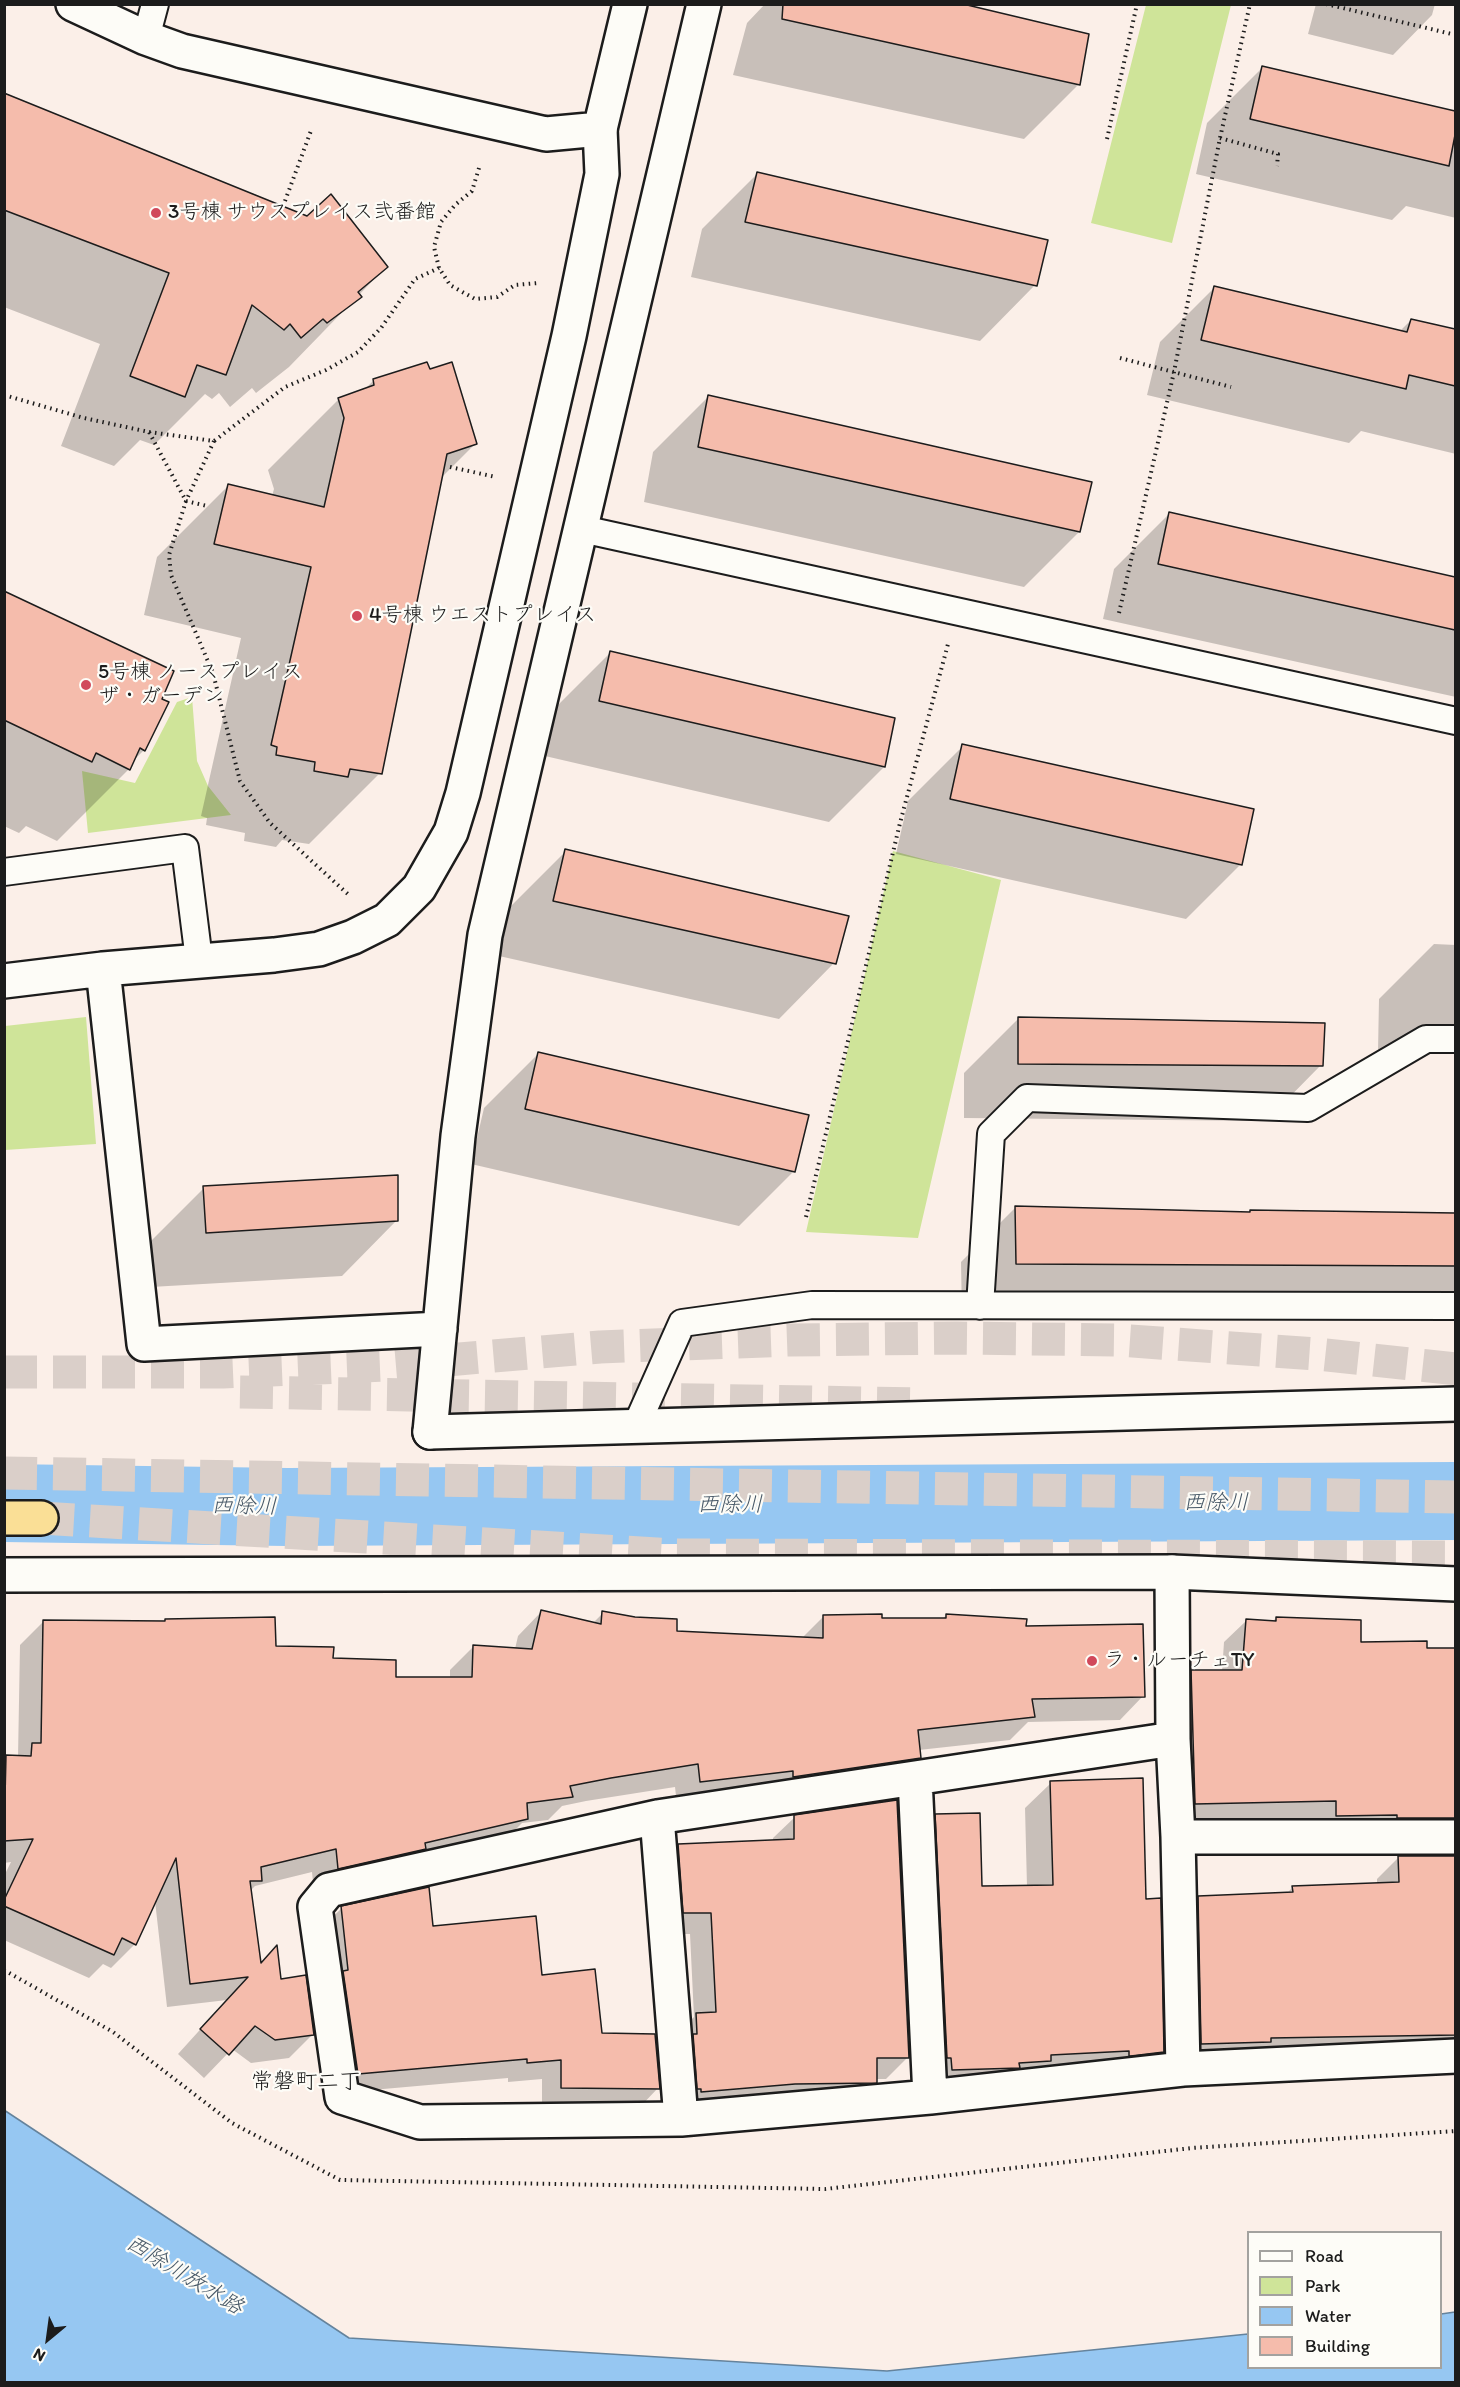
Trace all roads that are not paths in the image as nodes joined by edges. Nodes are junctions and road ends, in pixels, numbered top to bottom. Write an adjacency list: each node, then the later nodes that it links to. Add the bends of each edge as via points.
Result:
1 (73, 4): 5 (street)
2 (155, 4): 5 (lane)
3 (630, 4): 6 (street)
4 (704, 4): 7 (street)
5 (146, 38): 6 (street, via 182,51 546,135)
6 (600, 129): 10 (street, via 602,174 569,336 451,832 419,888 387,920 319,949)
7 (582, 529): 8 (lane); 16 (street, via 485,935 458,1136)
8 (1455, 721)
9 (4, 872): 10 (lane, via 184,848)
10 (200, 960): 11 (street)
11 (103, 969): 12 (street); 16 (street, via 144,1344)
12 (4, 981)
13 (1455, 1039): 14 (lane, via 1426,1039 1308,1108 1027,1098 991,1134)
14 (980, 1306): 15 (lane); 18 (lane, via 812,1305 682,1323)
15 (1455, 1306)
16 (440, 1329): 18 (street, via 430,1432)
17 (1455, 1404): 18 (street)
18 (636, 1426)
19 (4, 1518): 20 (highway)
20 (41, 1518)
21 (1172, 1572): 22 (street); 23 (street); 24 (street)
22 (4, 1575)
23 (1455, 1584)
24 (1173, 1739): 25 (street); 27 (street)
25 (915, 1778): 26 (street); 31 (street)
26 (657, 1817): 32 (street); 32 (street, via 328,1890 315,1907 342,2097 420,2122)
27 (1178, 1837): 28 (street); 30 (street)
28 (1455, 1837)
29 (1455, 2056): 30 (street)
30 (1183, 2069): 31 (street)
31 (930, 2097): 32 (street)
32 (681, 2118)

